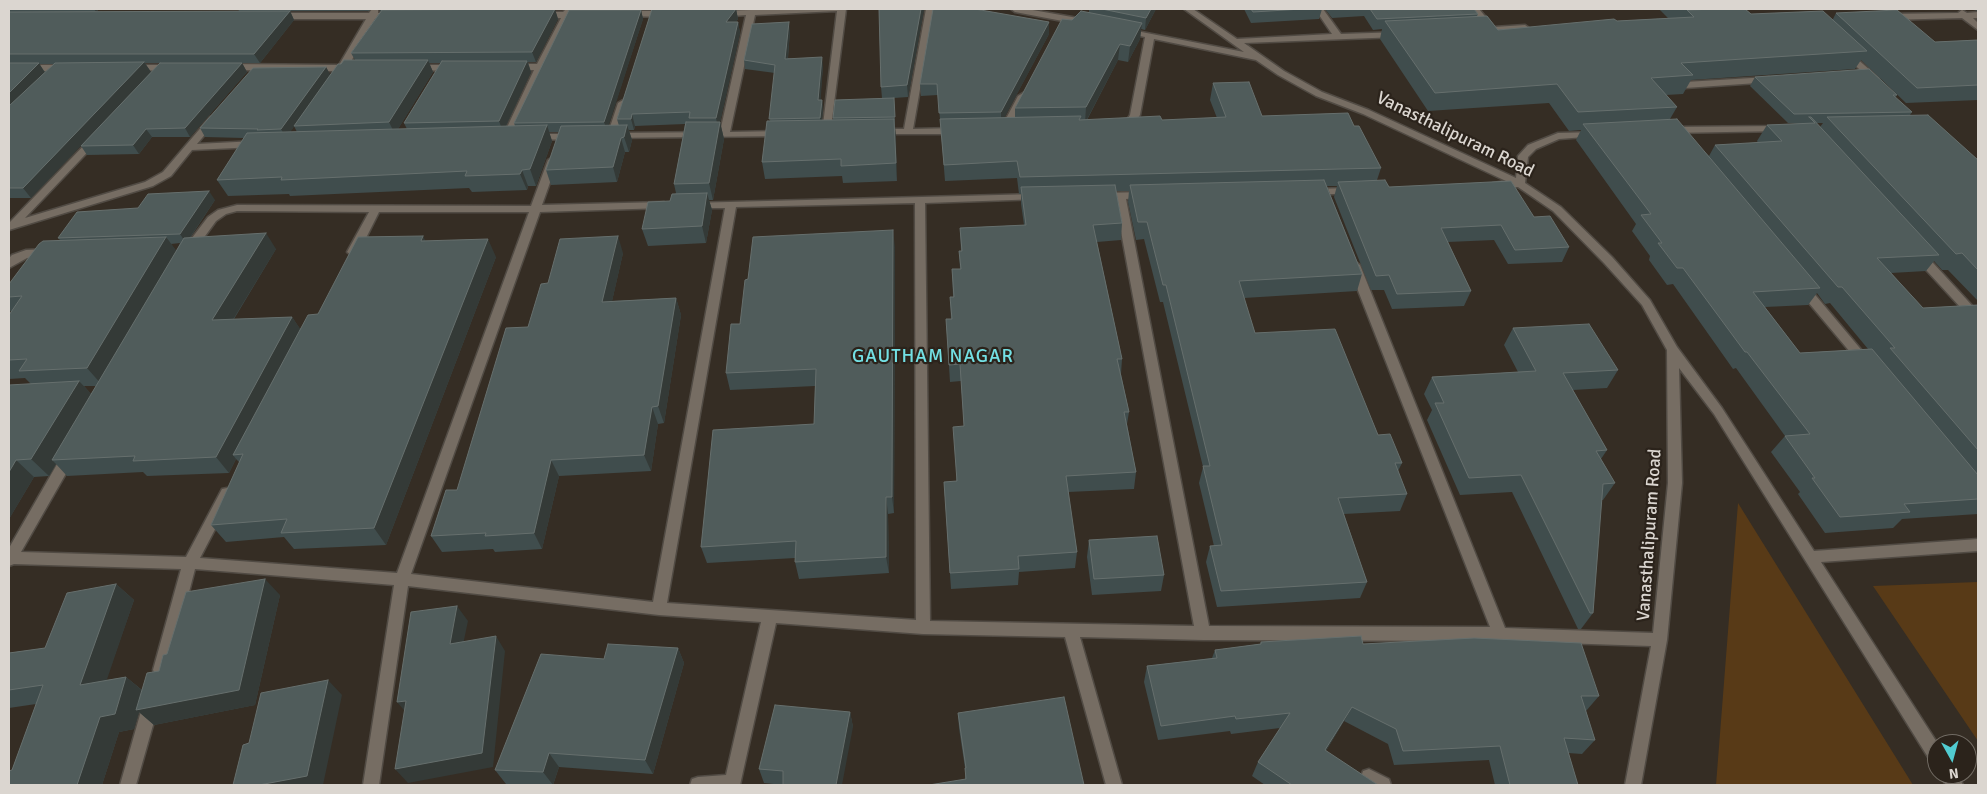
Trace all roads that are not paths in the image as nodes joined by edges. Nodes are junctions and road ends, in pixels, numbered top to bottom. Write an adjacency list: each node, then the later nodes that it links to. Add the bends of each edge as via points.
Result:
1 (835, 9): 16 (street)
2 (842, 9): 62 (street)
3 (930, 9): 61 (street)
4 (1015, 9): 23 (street, via 1061,22)
5 (1188, 9): 32 (street, Vanasthalipuram Road)
6 (1319, 9): 31 (street)
7 (1475, 9): 28 (street)
8 (1956, 9): 19 (street)
9 (279, 12): 10 (street); 20 (street)
10 (373, 12): 21 (street); 42 (street)
11 (568, 12): 12 (street); 18 (street); 36 (street)
12 (595, 14)
13 (614, 14): 14 (street, via 650,19)
14 (681, 14)
15 (711, 14): 16 (street)
16 (751, 14): 65 (street)
17 (1978, 14): 19 (street)
18 (527, 15)
19 (1964, 15): 22 (street); 24 (street)
20 (266, 16)
21 (409, 16)
22 (1878, 17)
23 (1102, 26)
24 (1978, 26)
25 (1112, 28): 30 (street)
26 (1531, 28): 28 (street)
27 (1472, 30): 28 (street)
28 (1491, 30)
29 (1405, 33): 31 (street)
30 (1150, 35): 34 (street); 55 (street, via 1135,115 1129,124)
31 (1338, 36): 32 (street)
32 (1238, 41): 34 (street, Vanasthalipuram Road)
33 (1840, 46): 52 (street, via 1864,74)
34 (1261, 58): 71 (street, Vanasthalipuram Road, via 1318,94 1366,112)
35 (220, 67): 42 (street, via 256,71)
36 (540, 67): 46 (street); 67 (street, via 511,138)
37 (9, 68): 38 (street, via 54,71)
38 (77, 68)
39 (124, 68): 40 (street)
40 (162, 68): 41 (street); 48 (street)
41 (181, 68)
42 (343, 68): 43 (street); 49 (street)
43 (363, 68)
44 (402, 68): 45 (street, via 439,72)
45 (461, 68)
46 (500, 68)
47 (1782, 79): 50 (street)
48 (148, 82)
49 (333, 83)
50 (1685, 85)
51 (1028, 87): 58 (street)
52 (1883, 87)
53 (627, 89): 65 (street, via 608,136)
54 (221, 111): 70 (street)
55 (1111, 128)
56 (1795, 129): 69 (street, via 1667,130)
57 (966, 130): 61 (street)
58 (1005, 130)
59 (101, 132): 83 (street)
60 (872, 132): 61 (street)
61 (908, 132)
62 (827, 133)
63 (790, 134): 65 (street)
64 (1606, 134): 71 (street, via 1558,136 1543,140 1523,156)
65 (724, 135)
66 (587, 136): 67 (street)
67 (561, 137): 81 (street)
68 (271, 143): 70 (street)
69 (1685, 146)
70 (189, 148): 83 (street, via 167,174 149,184)
71 (1520, 184): 72 (street); 92 (street, Vanasthalipuram Road, via 1557,209 1608,260 1646,303)
72 (1481, 185)
73 (1364, 190): 74 (street, via 1326,196)
74 (1305, 192)
75 (1159, 195): 77 (street)
76 (1092, 196): 77 (street)
77 (1120, 196): 105 (street)
78 (1044, 197): 79 (street)
79 (920, 200): 80 (street); 103 (street)
80 (731, 204): 81 (street); 101 (street)
81 (535, 209): 82 (street); 100 (street)
82 (375, 210): 87 (street); 89 (street, via 237,208 222,212 185,248)
83 (11, 226)
84 (1912, 246): 91 (street)
85 (55, 253): 88 (street, via 26,254)
86 (1350, 256): 106 (street)
87 (347, 263)
88 (9, 264)
89 (180, 265)
90 (1793, 276): 93 (street)
91 (1978, 319)
92 (1673, 350): 97 (street, via 1718,411); 107 (street, Vanasthalipuram Road, via 1675,484)
93 (1870, 368)
94 (73, 449): 98 (street)
95 (232, 484): 99 (street)
96 (1978, 545): 97 (street)
97 (1812, 557): 108 (street)
98 (9, 558): 99 (street)
99 (190, 563): 100 (street); 110 (street)
100 (402, 579): 101 (street); 111 (street)
101 (660, 609): 102 (street)
102 (770, 617): 103 (street); 109 (street)
103 (923, 627): 104 (street)
104 (1071, 630): 105 (street); 113 (street)
105 (1203, 633): 106 (street)
106 (1500, 634): 107 (street)
107 (1660, 640): 114 (street, Vanasthalipuram Road)
108 (1927, 741)
109 (732, 784): 112 (street)
110 (128, 785)
111 (371, 785)
112 (698, 785)
113 (1114, 785)
114 (1633, 785)

